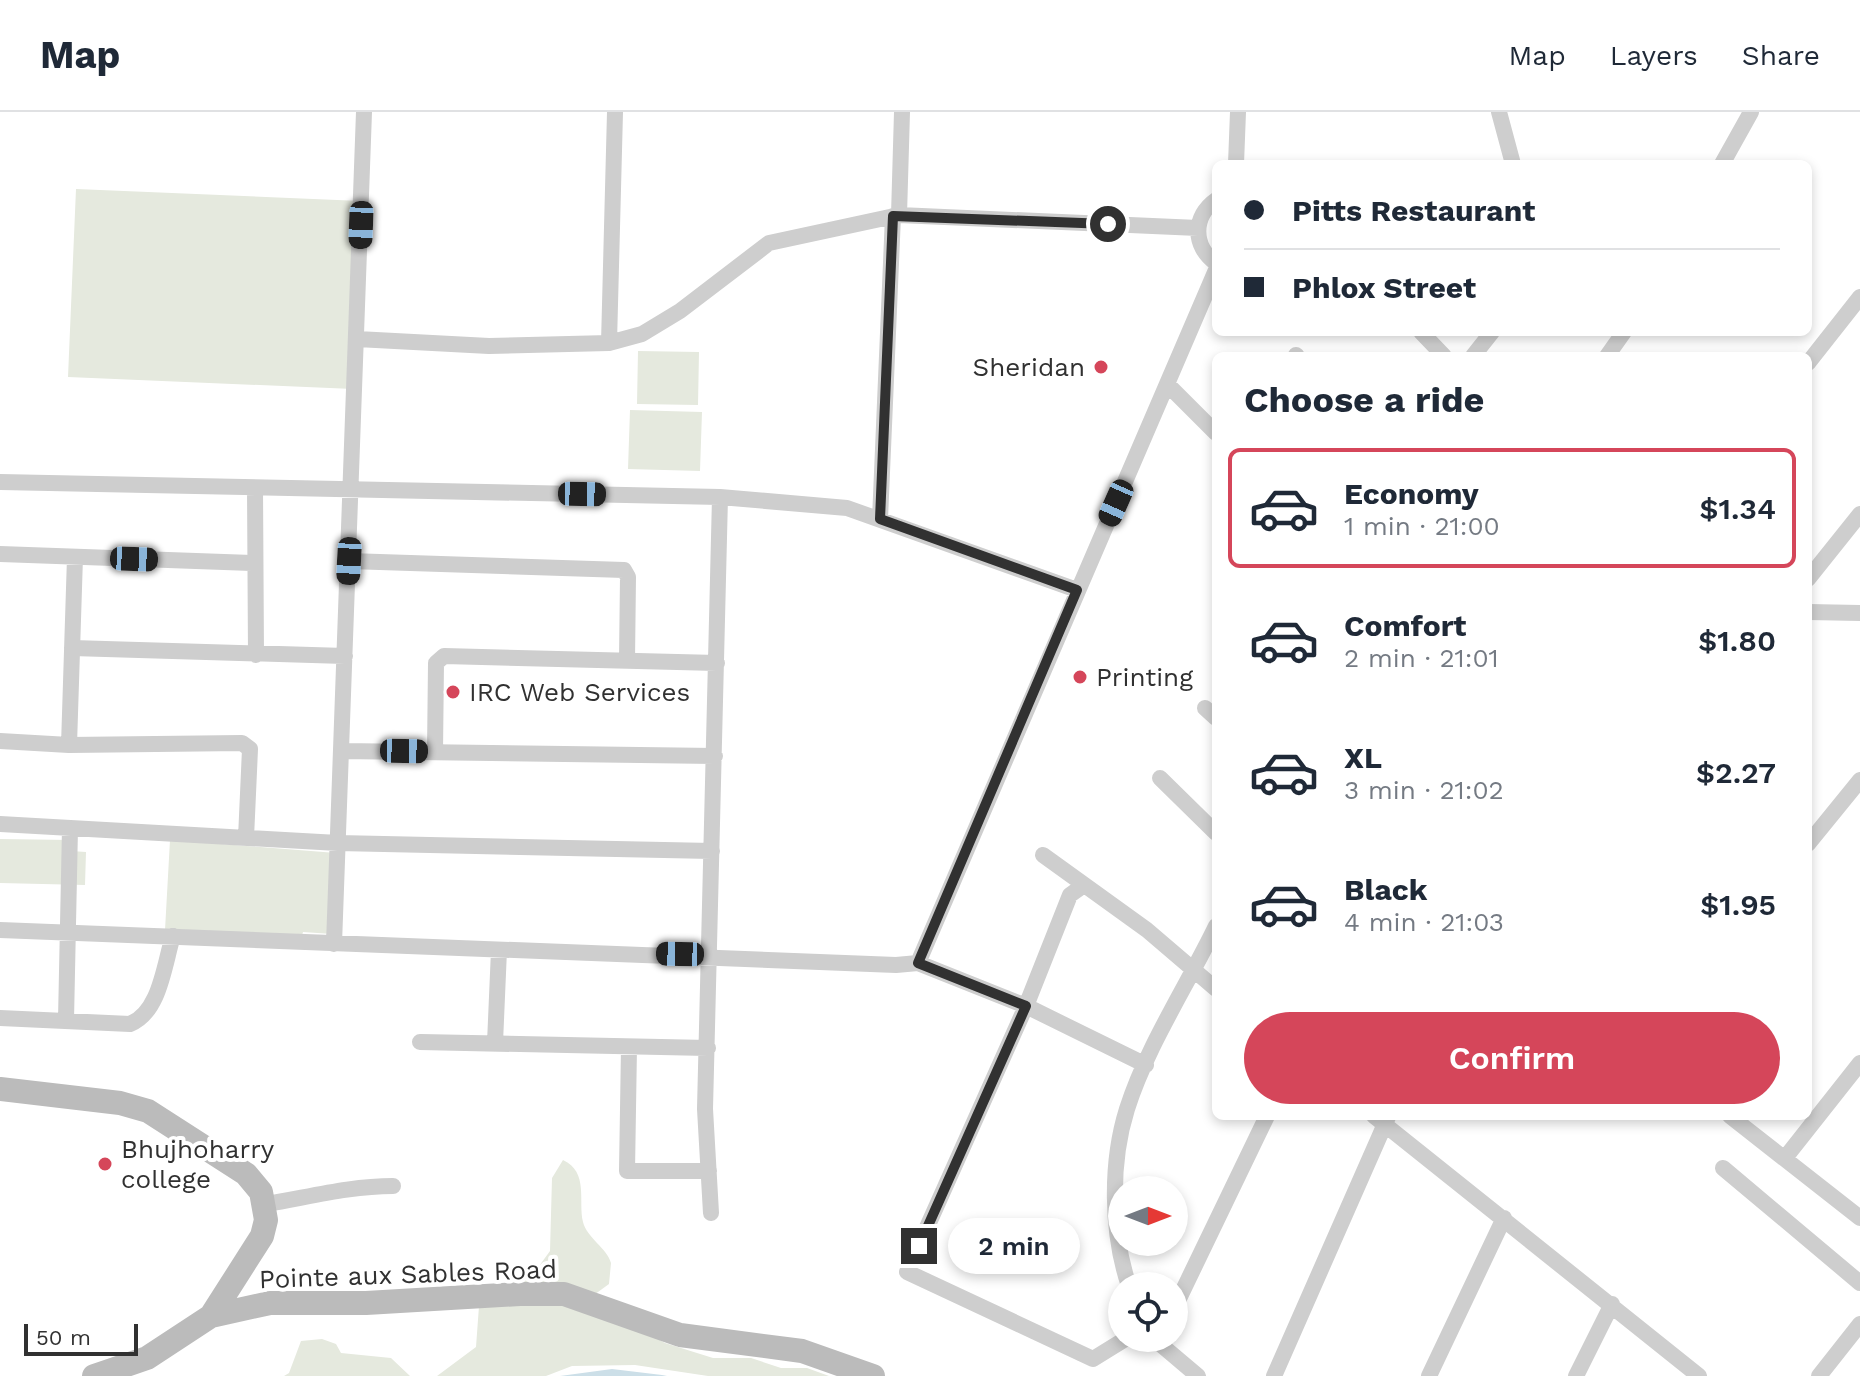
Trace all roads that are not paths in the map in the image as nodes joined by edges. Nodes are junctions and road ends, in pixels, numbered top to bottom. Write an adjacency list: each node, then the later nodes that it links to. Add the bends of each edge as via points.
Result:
1 (364, 112): 18 (street)
2 (615, 112): 19 (street)
3 (902, 112): 11 (street)
4 (1238, 112): 7 (street)
5 (1499, 112): 8 (street)
6 (1751, 112): 9 (street)
7 (1236, 160)
8 (1512, 160)
9 (1724, 160)
10 (1212, 203): 12 (street)
11 (896, 215): 12 (street); 19 (street, via 769,243 680,311 642,334); 30 (street)
12 (1198, 228): 13 (street, via 1202,249)
13 (1212, 259)
14 (1212, 280): 23 (street)
15 (1860, 297): 22 (street)
16 (1425, 336): 20 (street)
17 (1489, 336): 21 (street)
18 (357, 339): 19 (street, via 489,346); 27 (street)
19 (609, 343)
20 (1440, 352)
21 (1476, 352)
22 (1812, 358)
23 (1169, 386): 24 (street); 36 (street)
24 (1212, 429)
25 (0, 482): 26 (street)
26 (255, 488): 27 (street); 34 (street)
27 (351, 488): 28 (street); 33 (street)
28 (720, 497): 30 (street, via 847,508); 43 (street)
29 (1860, 514): 35 (street)
30 (880, 519): 36 (street)
31 (0, 554): 32 (street)
32 (75, 557): 34 (street); 39 (street)
33 (349, 561): 41 (street); 42 (street, via 624,570)
34 (252, 563): 40 (street)
35 (1812, 574)
36 (1077, 590): 67 (street)
37 (1812, 612): 38 (street)
38 (1860, 613)
39 (72, 648): 40 (street); 45 (street)
40 (256, 655): 41 (street)
41 (345, 656): 46 (street)
42 (627, 660): 43 (street); 47 (street, via 444,656 436,663)
43 (717, 663): 48 (street)
44 (0, 741): 45 (street)
45 (69, 745): 54 (street, via 242,743 250,749 251,763)
46 (342, 751): 47 (street); 56 (street)
47 (435, 752): 48 (street)
48 (715, 756): 57 (street)
49 (1160, 778): 53 (street)
50 (1860, 780): 55 (street)
51 (0, 824): 52 (street)
52 (70, 828): 54 (street); 61 (street)
53 (1212, 829)
54 (246, 838): 56 (street)
55 (1812, 839)
56 (338, 843): 57 (street); 64 (street)
57 (712, 851): 66 (street)
58 (1043, 855): 59 (street)
59 (1084, 885): 68 (street); 70 (street, via 1070,895)
60 (0, 930): 61 (street)
61 (68, 932): 63 (street); 72 (street)
62 (1212, 934): 68 (street)
63 (173, 936): 64 (street); 72 (street, via 151,1009 138,1021)
64 (334, 944): 65 (street)
65 (499, 950): 66 (street); 74 (street)
66 (710, 955): 67 (street); 76 (street)
67 (918, 963): 70 (street)
68 (1194, 972): 69 (street); 78 (street)
69 (1212, 986)
70 (1026, 1006): 78 (street); 98 (street, via 907,1272 1093,1359)
71 (0, 1018): 72 (street)
72 (66, 1020)
73 (420, 1042): 74 (street)
74 (495, 1043): 75 (street)
75 (629, 1047): 76 (street); 86 (street, via 627,1171)
76 (708, 1048): 86 (street)
77 (1860, 1063): 84 (street)
78 (1146, 1065): 92 (street, via 1127,1110 1115,1180)
79 (0, 1089): 88 (main road, via 148,1111 246,1174)
80 (1265, 1120): 93 (street)
81 (1382, 1120): 103 (street)
82 (1383, 1120): 90 (street)
83 (1735, 1120): 84 (street)
84 (1785, 1158): 91 (street)
85 (1723, 1168): 94 (street)
86 (709, 1171): 89 (street)
87 (393, 1186): 88 (street, via 352,1186)
88 (266, 1204): 96 (main road, via 262,1236)
89 (711, 1213)
90 (1504, 1218): 95 (street); 104 (street)
91 (1860, 1218)
92 (1125, 1272)
93 (1188, 1280)
94 (1860, 1283)
95 (1612, 1304): 105 (street); 106 (street)
96 (211, 1316): 100 (main road, Pointe aux Sables Road, via 147,1358); 101 (main road, Pointe aux Sables Road, via 270,1303 564,1294 680,1335 802,1351)
97 (1860, 1324): 107 (street)
98 (1108, 1350)
99 (1171, 1352): 102 (street)
100 (94, 1376)
101 (873, 1376)
102 (1198, 1376)
103 (1274, 1376)
104 (1429, 1376)
105 (1576, 1376)
106 (1699, 1376)
107 (1819, 1376)

